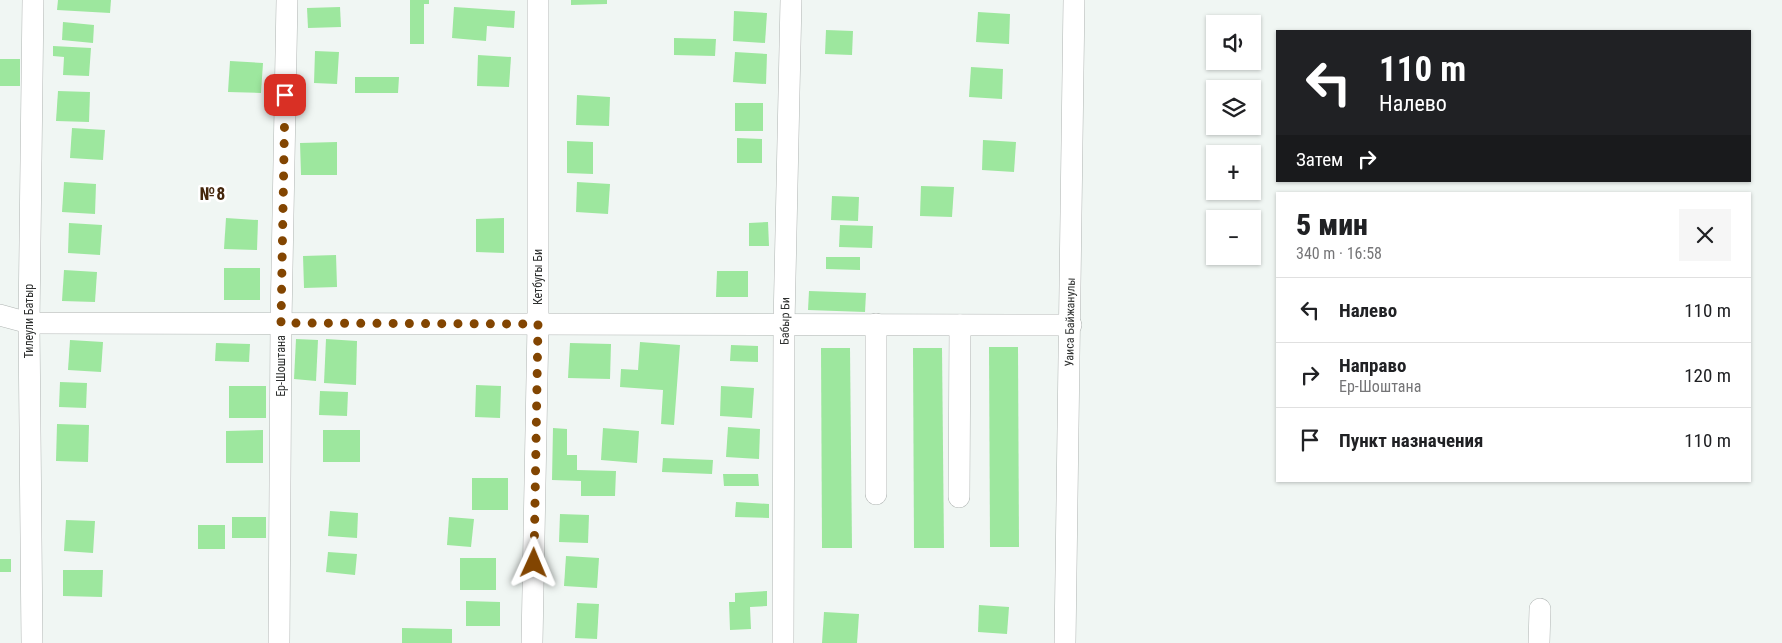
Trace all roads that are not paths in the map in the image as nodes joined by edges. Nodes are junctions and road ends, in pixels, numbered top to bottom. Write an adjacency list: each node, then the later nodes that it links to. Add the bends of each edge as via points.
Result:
1 (33, 0): 7 (street, Тилеули Батыр)
2 (286, 0): 8 (street, Ер-Шоштана)
3 (538, 0): 9 (street, Кетбугы Би)
4 (791, 0): 10 (street, Бабыр Би)
5 (1074, 0): 13 (street, Уаиса Байжанулы)
6 (0, 315): 7 (street)
7 (29, 323): 8 (street); 17 (street, Тилеули Батыр)
8 (281, 323): 9 (street); 18 (street, Ер-Шоштана)
9 (538, 324): 10 (street); 19 (street, Кетбугы Би)
10 (784, 324): 11 (street); 20 (street, Бабыр Би)
11 (876, 324): 12 (street); 14 (street)
12 (960, 325): 13 (street); 15 (street)
13 (1071, 325): 21 (street, Уаиса Байжанулы)
14 (876, 494)
15 (959, 497)
16 (1540, 609): 22 (street)
17 (32, 643)
18 (279, 643)
19 (532, 643)
20 (783, 643)
21 (1065, 643)
22 (1539, 643)

